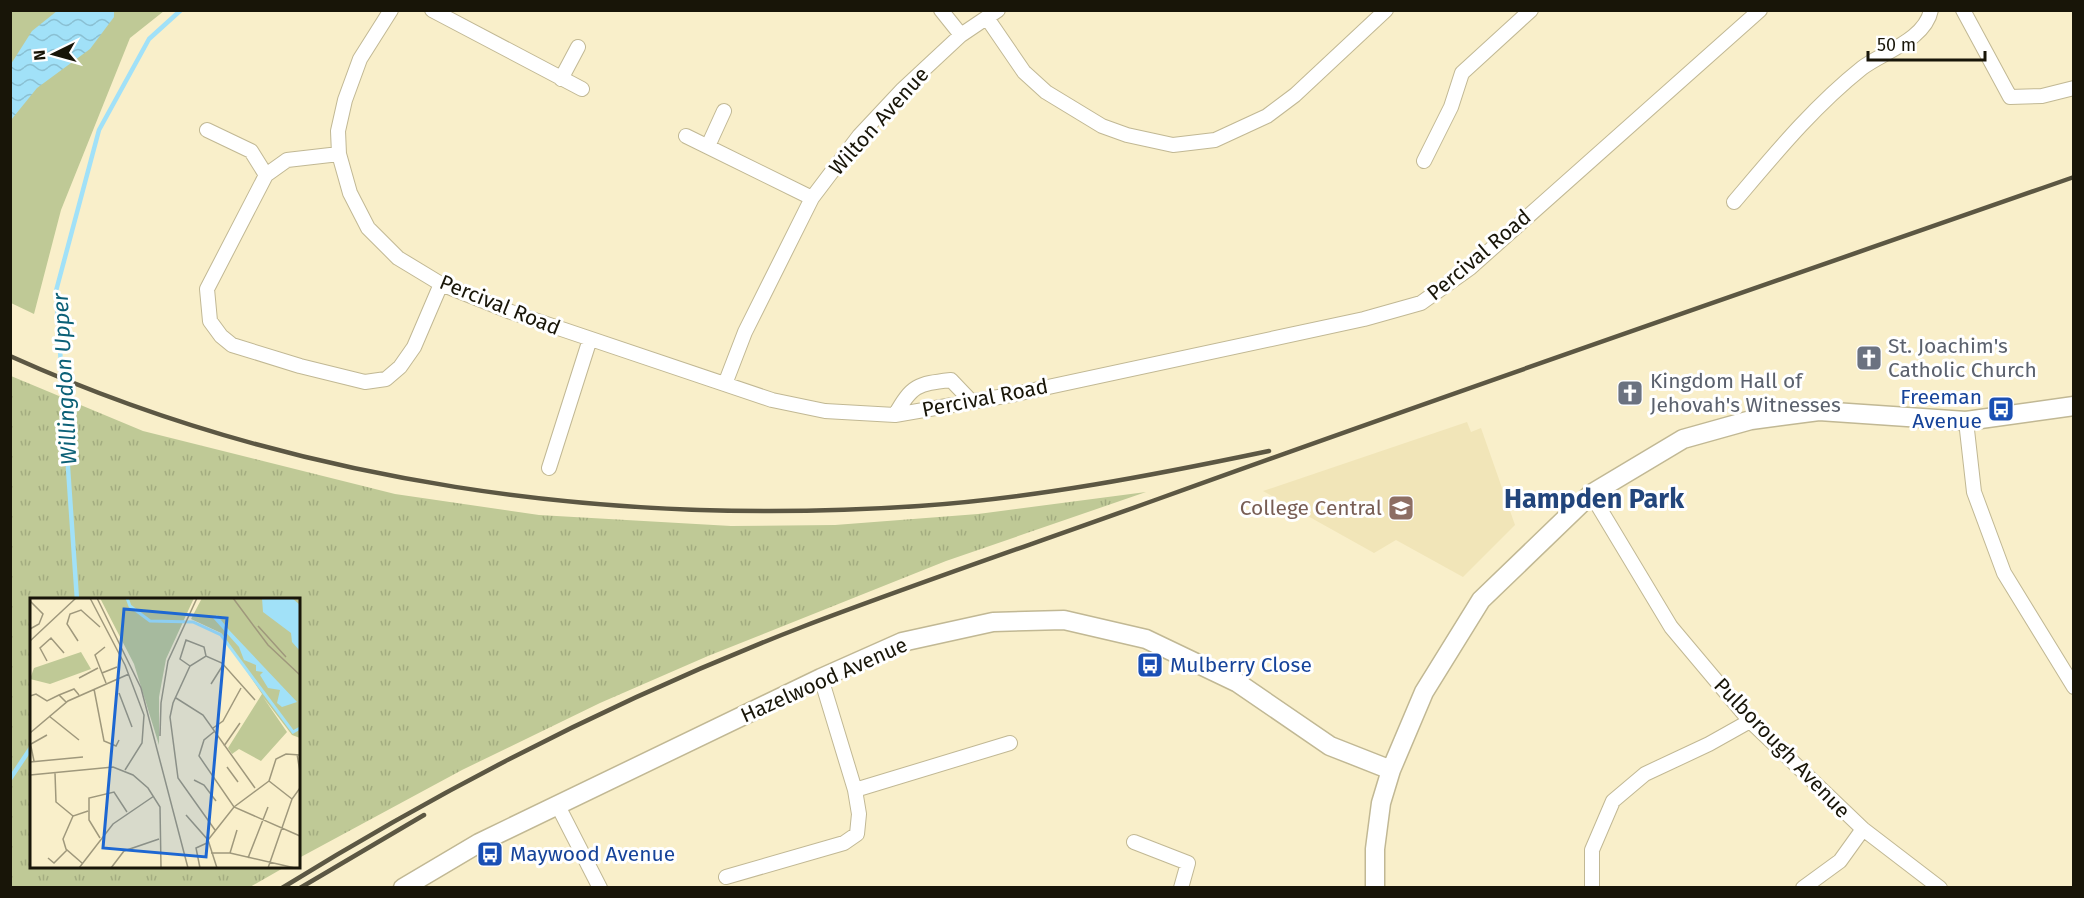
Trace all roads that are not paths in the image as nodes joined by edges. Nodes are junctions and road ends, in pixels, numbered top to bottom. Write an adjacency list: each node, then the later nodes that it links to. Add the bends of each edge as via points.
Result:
1 (391, 10): 19 (street, Percival Road, via 360,59 348,90 338,131)
2 (432, 10): 12 (street)
3 (941, 10): 10 (street)
4 (1386, 10): 9 (street, via 1267,116 1215,140 1173,145 1102,126 1046,92 1024,72)
5 (1531, 10): 20 (street, via 1462,73 1451,107)
6 (1760, 10): 27 (street, Percival Road, via 1470,268 1421,303)
7 (1931, 10): 23 (street, via 1918,33 1862,68 1800,126)
8 (1963, 10): 13 (street, via 2010,97 2042,96)
9 (993, 14): 10 (street, Wilton Avenue)
10 (961, 35): 22 (street, Wilton Avenue, via 859,136)
11 (578, 47): 12 (street)
12 (561, 79): 14 (street)
13 (2073, 88)
14 (582, 89)
15 (724, 111): 18 (street)
16 (207, 130): 21 (street, via 251,151)
17 (687, 136): 18 (street)
18 (708, 146): 22 (street)
19 (339, 154): 21 (street, via 287,160); 24 (street, Percival Road, via 350,193 368,228 398,258)
20 (1424, 161)
21 (266, 174): 24 (street, via 207,289 210,321 232,345 365,382 386,379 414,347)
22 (812, 198): 26 (street, Wilton Avenue, via 745,332)
23 (1734, 202)
24 (441, 284): 25 (street, Percival Road)
25 (590, 339): 26 (street, Percival Road); 31 (street)
26 (725, 384): 29 (street, Percival Road, via 772,400 825,411)
27 (971, 401): 29 (street, Percival Road); 29 (street, via 951,380 928,383 908,391)
28 (2073, 406): 30 (street)
29 (895, 415)
30 (1966, 421): 32 (street, via 1819,411 1751,420 1683,439); 34 (street, via 1974,492 2004,573)
31 (549, 468)
32 (1591, 494): 35 (street, Pulborough Avenue, via 1671,627); 37 (street, via 1481,600 1424,692)
33 (821, 678): 37 (street, Hazelwood Avenue, via 902,642 993,622 1064,620 1150,641 1238,683 1330,746); 38 (street); 39 (street, Hazelwood Avenue)
34 (2073, 687)
35 (1750, 721): 40 (street, Pulborough Avenue); 47 (street, via 1645,774 1613,801 1592,850)
36 (1010, 743): 38 (street)
37 (1391, 770): 46 (street, via 1376,832)
38 (855, 790): 42 (street, via 859,814 856,834 844,843)
39 (557, 804): 43 (street, Hazelwood Avenue, via 479,843); 44 (street)
40 (1863, 829): 48 (street, via 1840,861); 49 (street, Pulborough Avenue)
41 (1134, 842): 45 (street, via 1188,863)
42 (726, 878)
43 (403, 888)
44 (600, 888)
45 (1181, 888)
46 (1375, 888)
47 (1592, 888)
48 (1803, 888)
49 (1940, 888)

